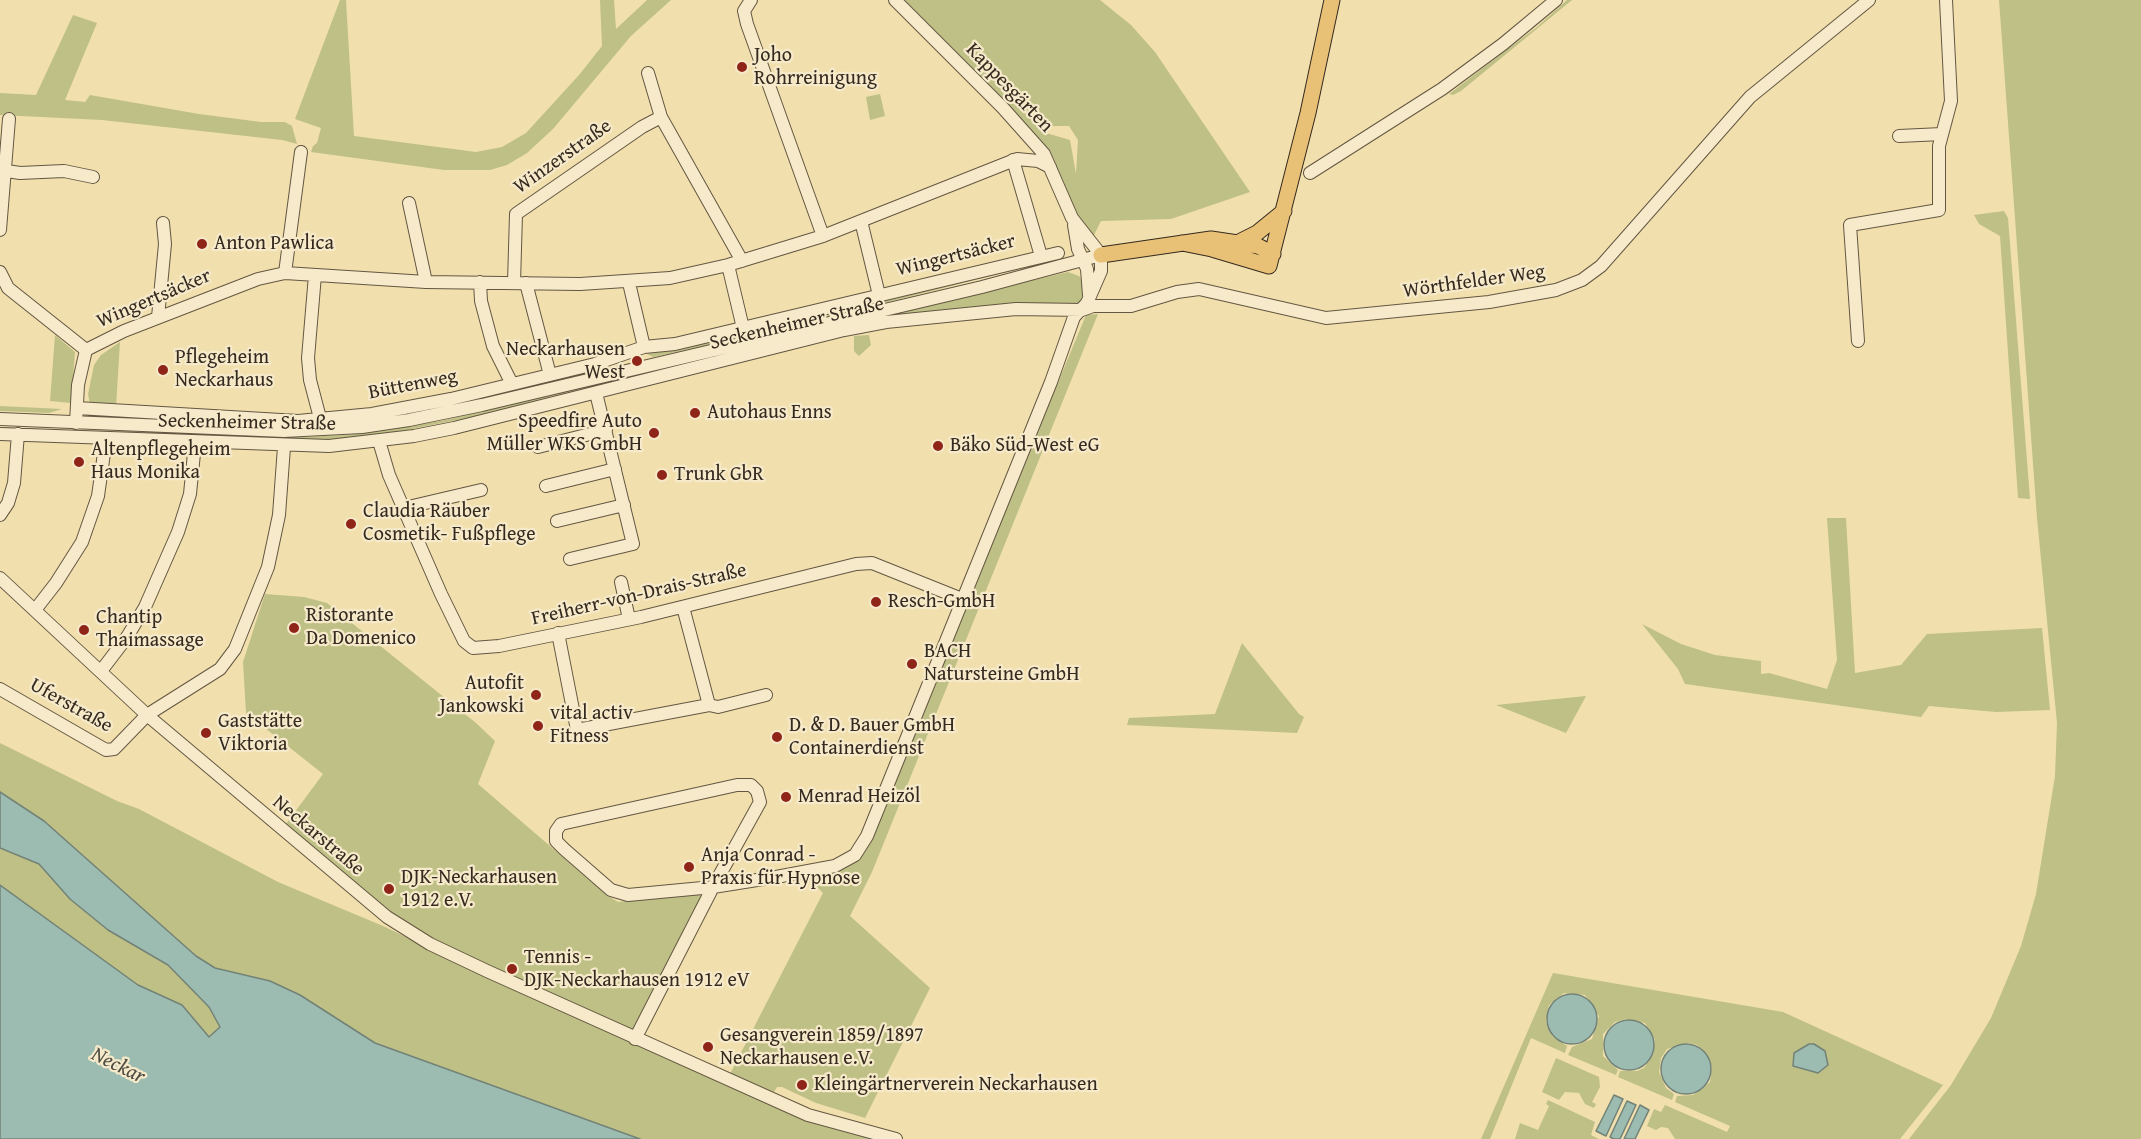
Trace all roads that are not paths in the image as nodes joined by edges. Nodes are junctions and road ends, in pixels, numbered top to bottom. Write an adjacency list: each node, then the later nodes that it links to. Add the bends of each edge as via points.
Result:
1 (751, 0): 25 (street, via 744,11 747,24)
2 (895, 0): 10 (street, Kappesgärten)
3 (1332, 0): 20 (main road)
4 (1556, 0): 17 (street, via 1442,89)
5 (1869, 0): 44 (street, Wörthfelder Weg, via 1750,97 1601,266 1582,280 1556,290 1478,303 1348,317 1326,318 1220,293 1189,290 1145,304)
6 (1946, 0): 11 (street, via 1951,101)
7 (648, 73): 8 (street)
8 (661, 117): 33 (street); 40 (street, Winzerstraße, via 516,214)
9 (9, 119): 16 (street)
10 (1024, 130): 14 (street, Wingertsäcker, via 1023,145); 15 (street, Kappesgärten)
11 (1942, 134): 12 (street); 47 (street, via 1939,210 1850,225)
12 (1899, 136)
13 (301, 152): 35 (street)
14 (1015, 160): 15 (street, via 1038,161); 22 (street, Wingertsäcker); 30 (street, Wingertsäcker)
15 (1050, 167): 21 (street, Kappesgärten)
16 (2, 170): 18 (street, via 64,171); 24 (street)
17 (1310, 173)
18 (93, 177)
19 (409, 203): 38 (street)
20 (1284, 211): 26 (main road); 32 (main road)
21 (1072, 218): 29 (street, Kappesgärten); 31 (street, Kappesgärten)
22 (861, 221): 25 (street, Wingertsäcker); 42 (street, Wingertsäcker)
23 (163, 223): 45 (street, via 165,244)
24 (0, 230)
25 (823, 236): 33 (street, Wingertsäcker)
26 (1241, 242): 27 (main road, via 1211,239); 32 (main road, via 1258,246)
27 (1182, 243): 29 (main road); 32 (main road)
28 (1058, 253): 30 (street, Wingertsäcker)
29 (1101, 255): 31 (street); 43 (street, via 1101,271)
30 (1041, 256): 42 (street, Wingertsäcker)
31 (1083, 260): 43 (street, Kappesgärten, via 1088,269); 56 (street, via 409,420 284,431)
32 (1271, 260)
33 (742, 261): 34 (street, Wingertsäcker)
34 (728, 265): 41 (street, Wingertsäcker); 46 (street)
35 (285, 273): 37 (street, Wingertsäcker); 45 (street, Wingertsäcker, via 228,289)
36 (0, 274): 49 (street, via 8,288)
37 (315, 275): 38 (street, Wingertsäcker); 54 (street, via 308,358)
38 (426, 282): 39 (street, Wingertsäcker)
39 (480, 282): 40 (street, Wingertsäcker); 51 (street, via 493,346)
40 (520, 283): 41 (street, Wingertsäcker); 50 (street)
41 (629, 283): 48 (street)
42 (879, 295): 46 (street, Wingertsäcker)
43 (1089, 296): 44 (street)
44 (1082, 310): 52 (street, Seckenheimer Straße, via 1016,309 886,322); 75 (street, via 1074,317 1052,382)
45 (158, 317): 49 (street, Wingertsäcker)
46 (743, 328): 48 (street, Wingertsäcker)
47 (1858, 341)
48 (644, 347): 50 (street, Wingertsäcker)
49 (86, 350): 53 (street, Wingertsäcker)
50 (550, 375): 51 (street, Büttenweg)
51 (512, 384): 54 (street, Büttenweg, via 372,414)
52 (596, 393): 57 (street); 61 (street, Seckenheimer Straße, via 444,430)
53 (77, 408): 54 (street, Büttenweg, via 298,421); 56 (street, Wingertsäcker)
54 (320, 418)
55 (0, 419): 56 (street)
56 (76, 423)
57 (606, 430): 64 (street); 65 (street)
58 (0, 434): 59 (street, Seckenheimer Straße)
59 (18, 434): 60 (street, Seckenheimer Straße); 70 (street, via 14,483)
60 (106, 439): 62 (street, Seckenheimer Straße); 77 (street, via 98,496 82,542)
61 (379, 441): 63 (street, Seckenheimer Straße); 69 (street, Freiherr-von-Drais-Straße)
62 (195, 443): 63 (street, Seckenheimer Straße); 80 (street, via 190,494 178,532 145,606)
63 (284, 447): 84 (street, via 274,545 258,597 235,649 207,679)
64 (538, 447)
65 (615, 469): 66 (street); 68 (street)
66 (546, 486)
67 (481, 490): 69 (street)
68 (624, 505): 71 (street); 72 (street, via 633,544)
69 (404, 508): 79 (street, Freiherr-von-Drais-Straße, via 468,646 500,646)
70 (0, 515)
71 (557, 521)
72 (570, 559)
73 (0, 578): 77 (street, Neckarstraße)
74 (621, 582): 78 (street)
75 (962, 599): 76 (street, Freiherr-von-Drais-Straße, via 872,563); 85 (street, via 867,836 855,855 835,866)
76 (683, 607): 78 (street, Freiherr-von-Drais-Straße); 83 (street)
77 (35, 610): 80 (street, Neckarstraße)
78 (629, 619): 79 (street, Freiherr-von-Drais-Straße)
79 (558, 633): 83 (street, via 577,730)
80 (101, 671): 84 (street, Neckarstraße)
81 (0, 689): 84 (street, Uferstraße, via 106,750 114,749)
82 (766, 695): 83 (street)
83 (709, 705)
84 (147, 715): 86 (street, Neckarstraße, via 387,917 430,944)
85 (713, 887): 85 (street, via 760,802 751,785 561,824 556,831 556,841 619,894); 86 (street)
86 (635, 1040): 87 (street, Neckarstraße, via 808,1115)
87 (896, 1139)

